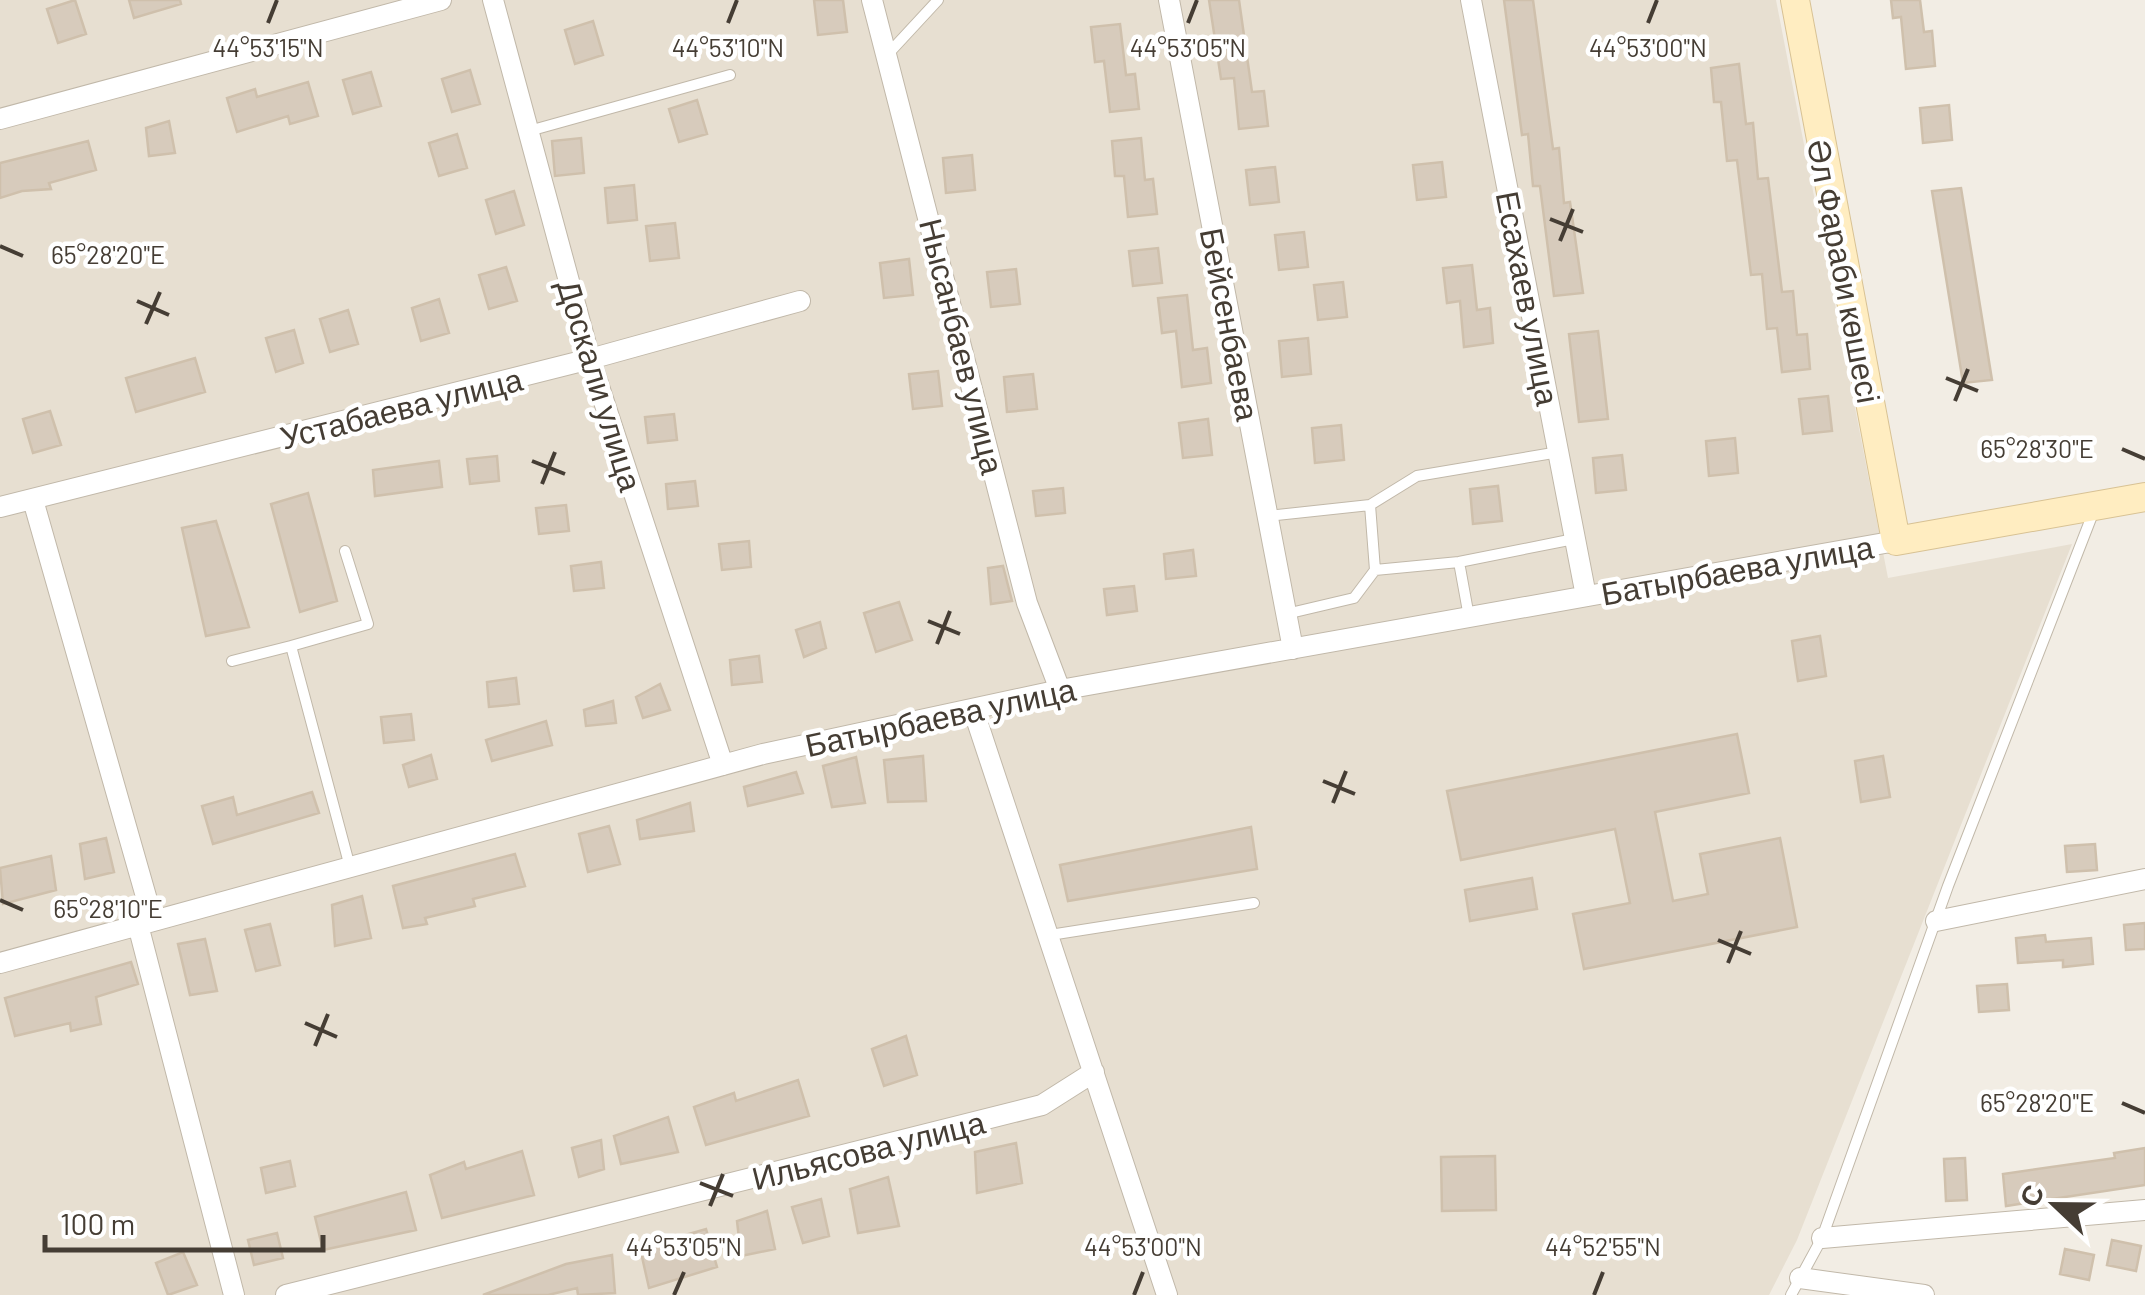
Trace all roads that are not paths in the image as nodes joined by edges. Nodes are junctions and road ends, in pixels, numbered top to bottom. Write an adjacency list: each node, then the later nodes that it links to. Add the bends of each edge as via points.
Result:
1 (441, 0): 10 (street)
2 (493, 0): 11 (street, Доскали улица)
3 (872, 0): 8 (street, Нысанбаев улица)
4 (938, 0): 8 (lane)
5 (1169, 0): 20 (street, Бейсенбаева)
6 (1472, 0): 14 (street, Есахаев улица)
7 (1795, 0): 22 (street, Әл Фараби көшесі)
8 (888, 54): 32 (street, Нысанбаев улица, via 1027,603)
9 (730, 75): 11 (lane)
10 (0, 119)
11 (528, 132): 13 (street, Доскали улица)
12 (800, 301): 13 (street, Устабаева улица)
13 (590, 359): 16 (street, Устабаева улица); 34 (street, Доскали улица)
14 (1559, 452): 17 (lane, via 1417,476); 21 (street, Есахаев улица)
15 (2145, 497): 18 (street)
16 (33, 500): 19 (street, Устабаева улица); 39 (street)
17 (1370, 505): 20 (lane); 25 (lane)
18 (2096, 506): 22 (street); 38 (lane)
19 (0, 507)
20 (1267, 516): 27 (street, Бейсенбаева)
21 (1575, 538): 24 (lane); 26 (street, Есахаев улица)
22 (1896, 541): 26 (street, Батырбаева улица)
23 (345, 551): 29 (lane, via 368,624)
24 (1459, 562): 25 (lane); 28 (lane)
25 (1375, 570): 27 (lane, via 1354,598)
26 (1586, 596): 28 (street, Батырбаева улица)
27 (1286, 614): 30 (street, Бейсенбаева)
28 (1469, 617): 30 (street, Батырбаева улица)
29 (291, 646): 31 (lane); 35 (lane)
30 (1293, 649): 32 (street, Батырбаева улица)
31 (232, 660)
32 (1060, 690): 33 (street, Батырбаева улица)
33 (972, 709): 34 (street, Батырбаева улица); 40 (street)
34 (723, 765): 35 (street, Батырбаева улица)
35 (350, 867): 39 (street, Батырбаева улица)
36 (2145, 879): 38 (street)
37 (1254, 903): 40 (lane)
38 (1936, 921): 44 (lane)
39 (146, 923): 41 (street, Батырбаева улица); 46 (street)
40 (1050, 935): 42 (street)
41 (0, 962)
42 (1094, 1072): 47 (street, Ильясова улица, via 1042,1106); 48 (street)
43 (2145, 1210): 44 (street)
44 (1822, 1238): 45 (lane)
45 (1796, 1287): 49 (street)
46 (234, 1295)
47 (286, 1295)
48 (1167, 1295)
49 (1924, 1295)

